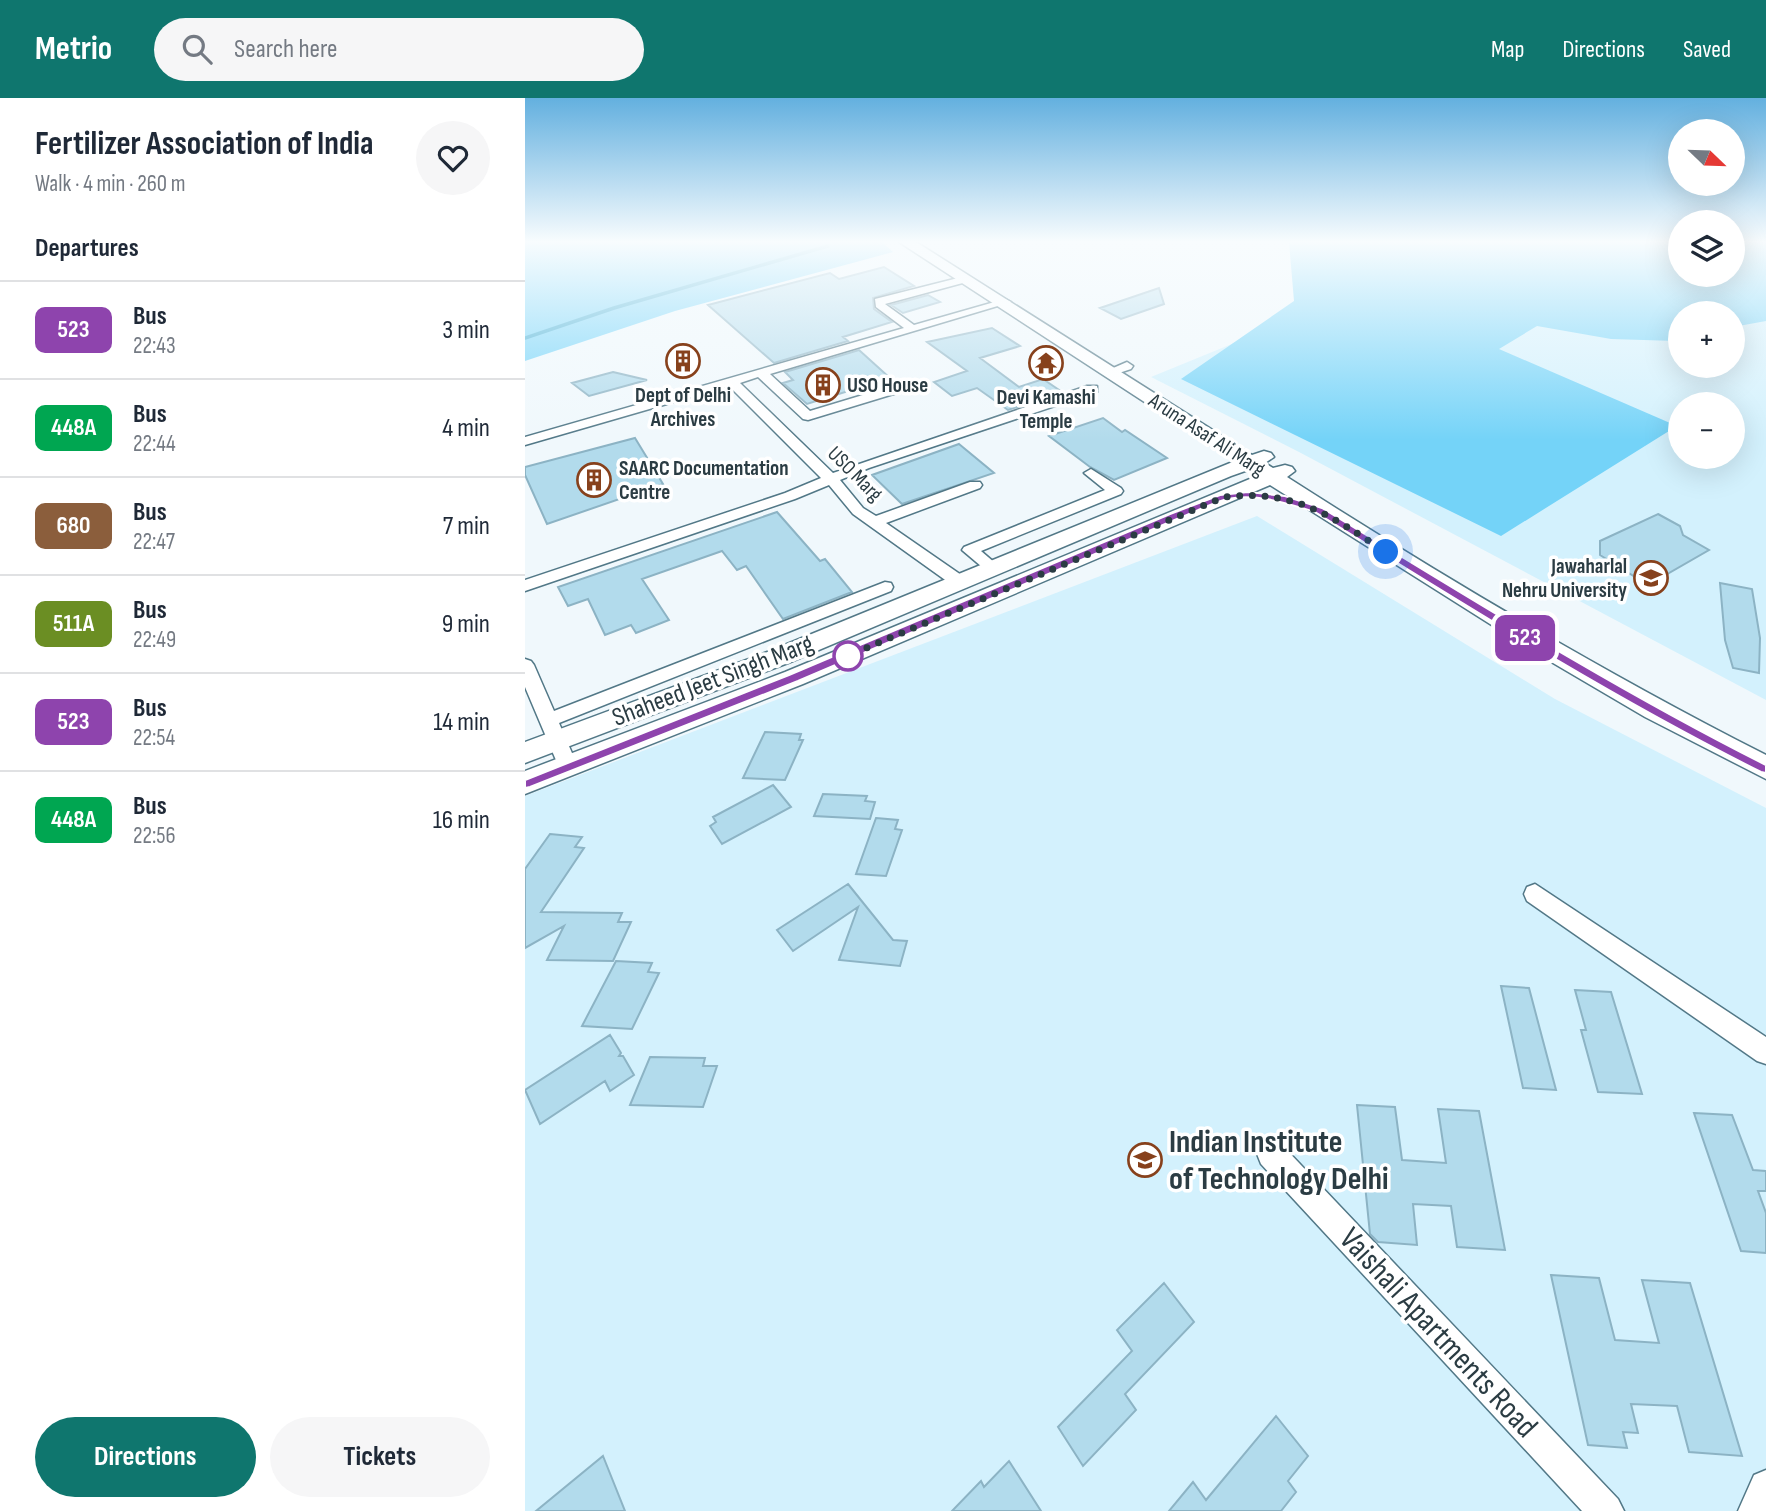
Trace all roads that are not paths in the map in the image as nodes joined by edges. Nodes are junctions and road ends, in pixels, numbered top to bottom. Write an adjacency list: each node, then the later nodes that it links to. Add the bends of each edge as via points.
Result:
1 (884, 308): 5 (street)
2 (985, 308): 5 (street)
3 (1015, 308): 6 (main road, Aruna Asaf Ali Marg)
4 (1025, 308): 6 (main road, Aruna Asaf Ali Marg)
5 (913, 329): 7 (street)
6 (1119, 369): 12 (main road, Aruna Asaf Ali Marg)
7 (760, 372): 8 (street); 9 (street, via 808,416)
8 (731, 381): 11 (street); 14 (street, USO Marg)
9 (906, 386)
10 (1092, 389): 14 (street)
11 (525, 440)
12 (1268, 467): 16 (main road, Shaheed Jeet Singh Marg); 17 (main road, Aruna Asaf Ali Marg); 19 (main road, Shaheed Jeet Singh Marg); 25 (main road, Aruna Asaf Ali Marg, via 1669,702)
13 (1091, 473): 19 (street, via 1117,491 969,550)
14 (832, 480): 18 (street, USO Marg, via 849,502); 21 (street)
15 (975, 485): 18 (street)
16 (1224, 497): 17 (main road, via 1273,497); 27 (main road, Shaheed Jeet Singh Marg, via 794,678)
17 (1319, 510): 28 (main road, Aruna Asaf Ali Marg, via 1550,653)
18 (875, 522): 20 (street, USO Marg)
19 (994, 569): 20 (main road, Shaheed Jeet Singh Marg)
20 (961, 583): 24 (main road, Shaheed Jeet Singh Marg, via 779,657)
21 (525, 586)
22 (885, 587): 24 (street)
23 (525, 665): 24 (street)
24 (553, 730): 26 (main road, Shaheed Jeet Singh Marg); 27 (street)
25 (1766, 750)
26 (525, 753)
27 (568, 767): 29 (main road, Shaheed Jeet Singh Marg)
28 (1766, 768)
29 (525, 783)
30 (1535, 894): 31 (street)
31 (1766, 1052)
32 (1271, 1154): 34 (street, Vaishali Apartments Road)
33 (1766, 1487): 35 (street)
34 (1606, 1511)
35 (1756, 1511)

